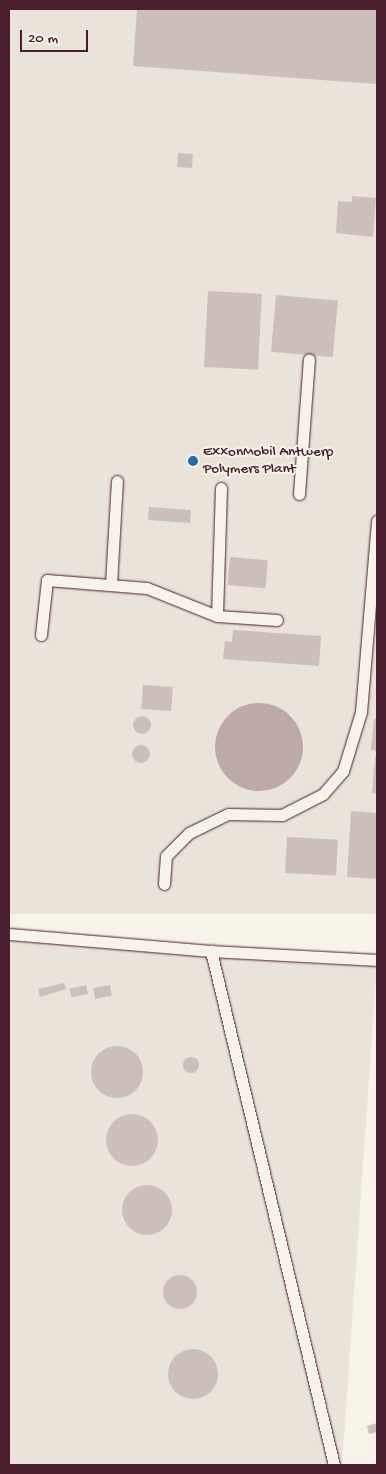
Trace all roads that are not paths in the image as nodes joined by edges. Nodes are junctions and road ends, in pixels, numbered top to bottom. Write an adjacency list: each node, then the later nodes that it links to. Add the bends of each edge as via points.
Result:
1 (309, 359): 4 (lane)
2 (117, 481): 6 (lane)
3 (221, 488): 7 (lane)
4 (299, 494)
5 (377, 521): 10 (lane, via 361,712 343,771 324,794 282,816 228,814 189,833 166,856)
6 (111, 584): 7 (lane, via 147,588); 9 (lane, via 47,580)
7 (217, 616): 8 (lane)
8 (277, 620)
9 (41, 635)
10 (164, 884)
11 (9, 934): 12 (lane)
12 (211, 951): 13 (lane); 14 (lane)
13 (377, 960)
14 (334, 1465)

